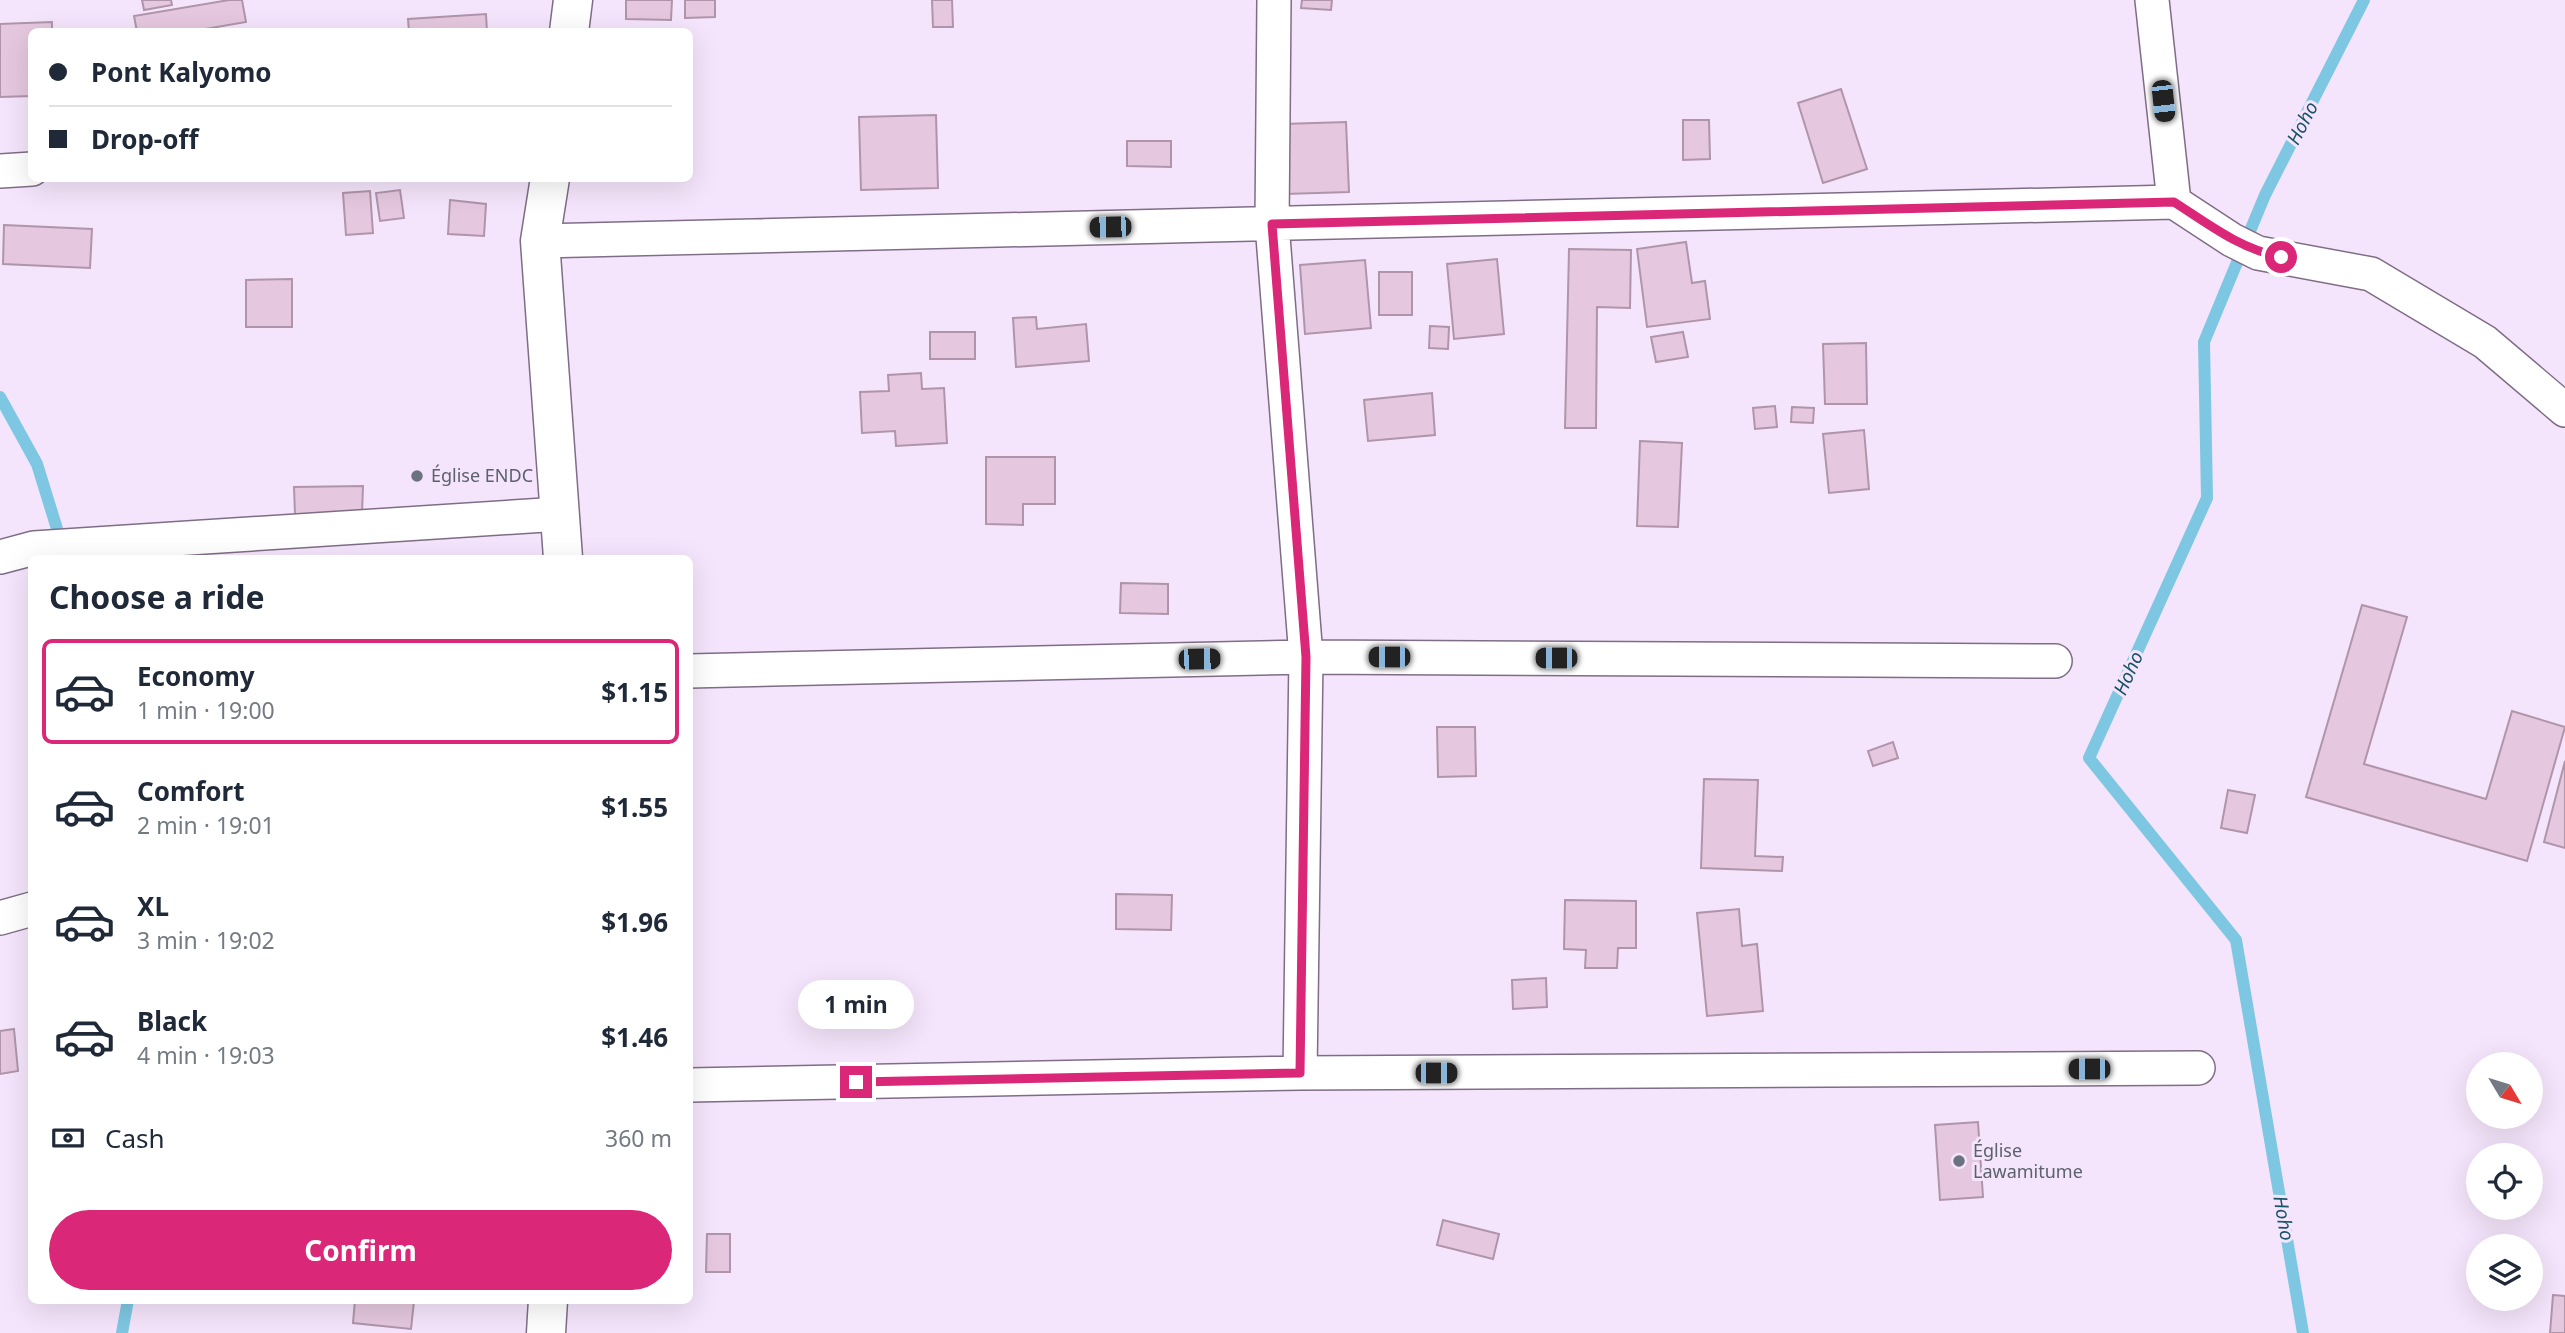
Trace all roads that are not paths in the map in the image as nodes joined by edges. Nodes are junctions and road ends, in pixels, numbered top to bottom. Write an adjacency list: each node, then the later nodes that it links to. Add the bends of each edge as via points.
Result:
1 (573, 0): 4 (street)
2 (1275, 0): 9 (street)
3 (2152, 0): 8 (street)
4 (570, 28)
5 (28, 169): 6 (street)
6 (0, 171)
7 (549, 182): 10 (street)
8 (2174, 202): 9 (street); 11 (street, via 2245,246 2371,274 2485,342)
9 (1272, 224): 10 (street); 15 (street)
10 (540, 241): 12 (street)
11 (2565, 410)
12 (560, 514): 13 (street); 14 (street, via 34,548)
13 (563, 555)
14 (0, 557)
15 (1306, 657): 16 (street); 17 (street); 21 (street)
16 (2056, 661)
17 (693, 671)
18 (28, 910): 19 (street)
19 (0, 918)
20 (2198, 1068): 21 (street)
21 (1300, 1073): 22 (street)
22 (693, 1085)
23 (548, 1304): 24 (street)
24 (546, 1333)

